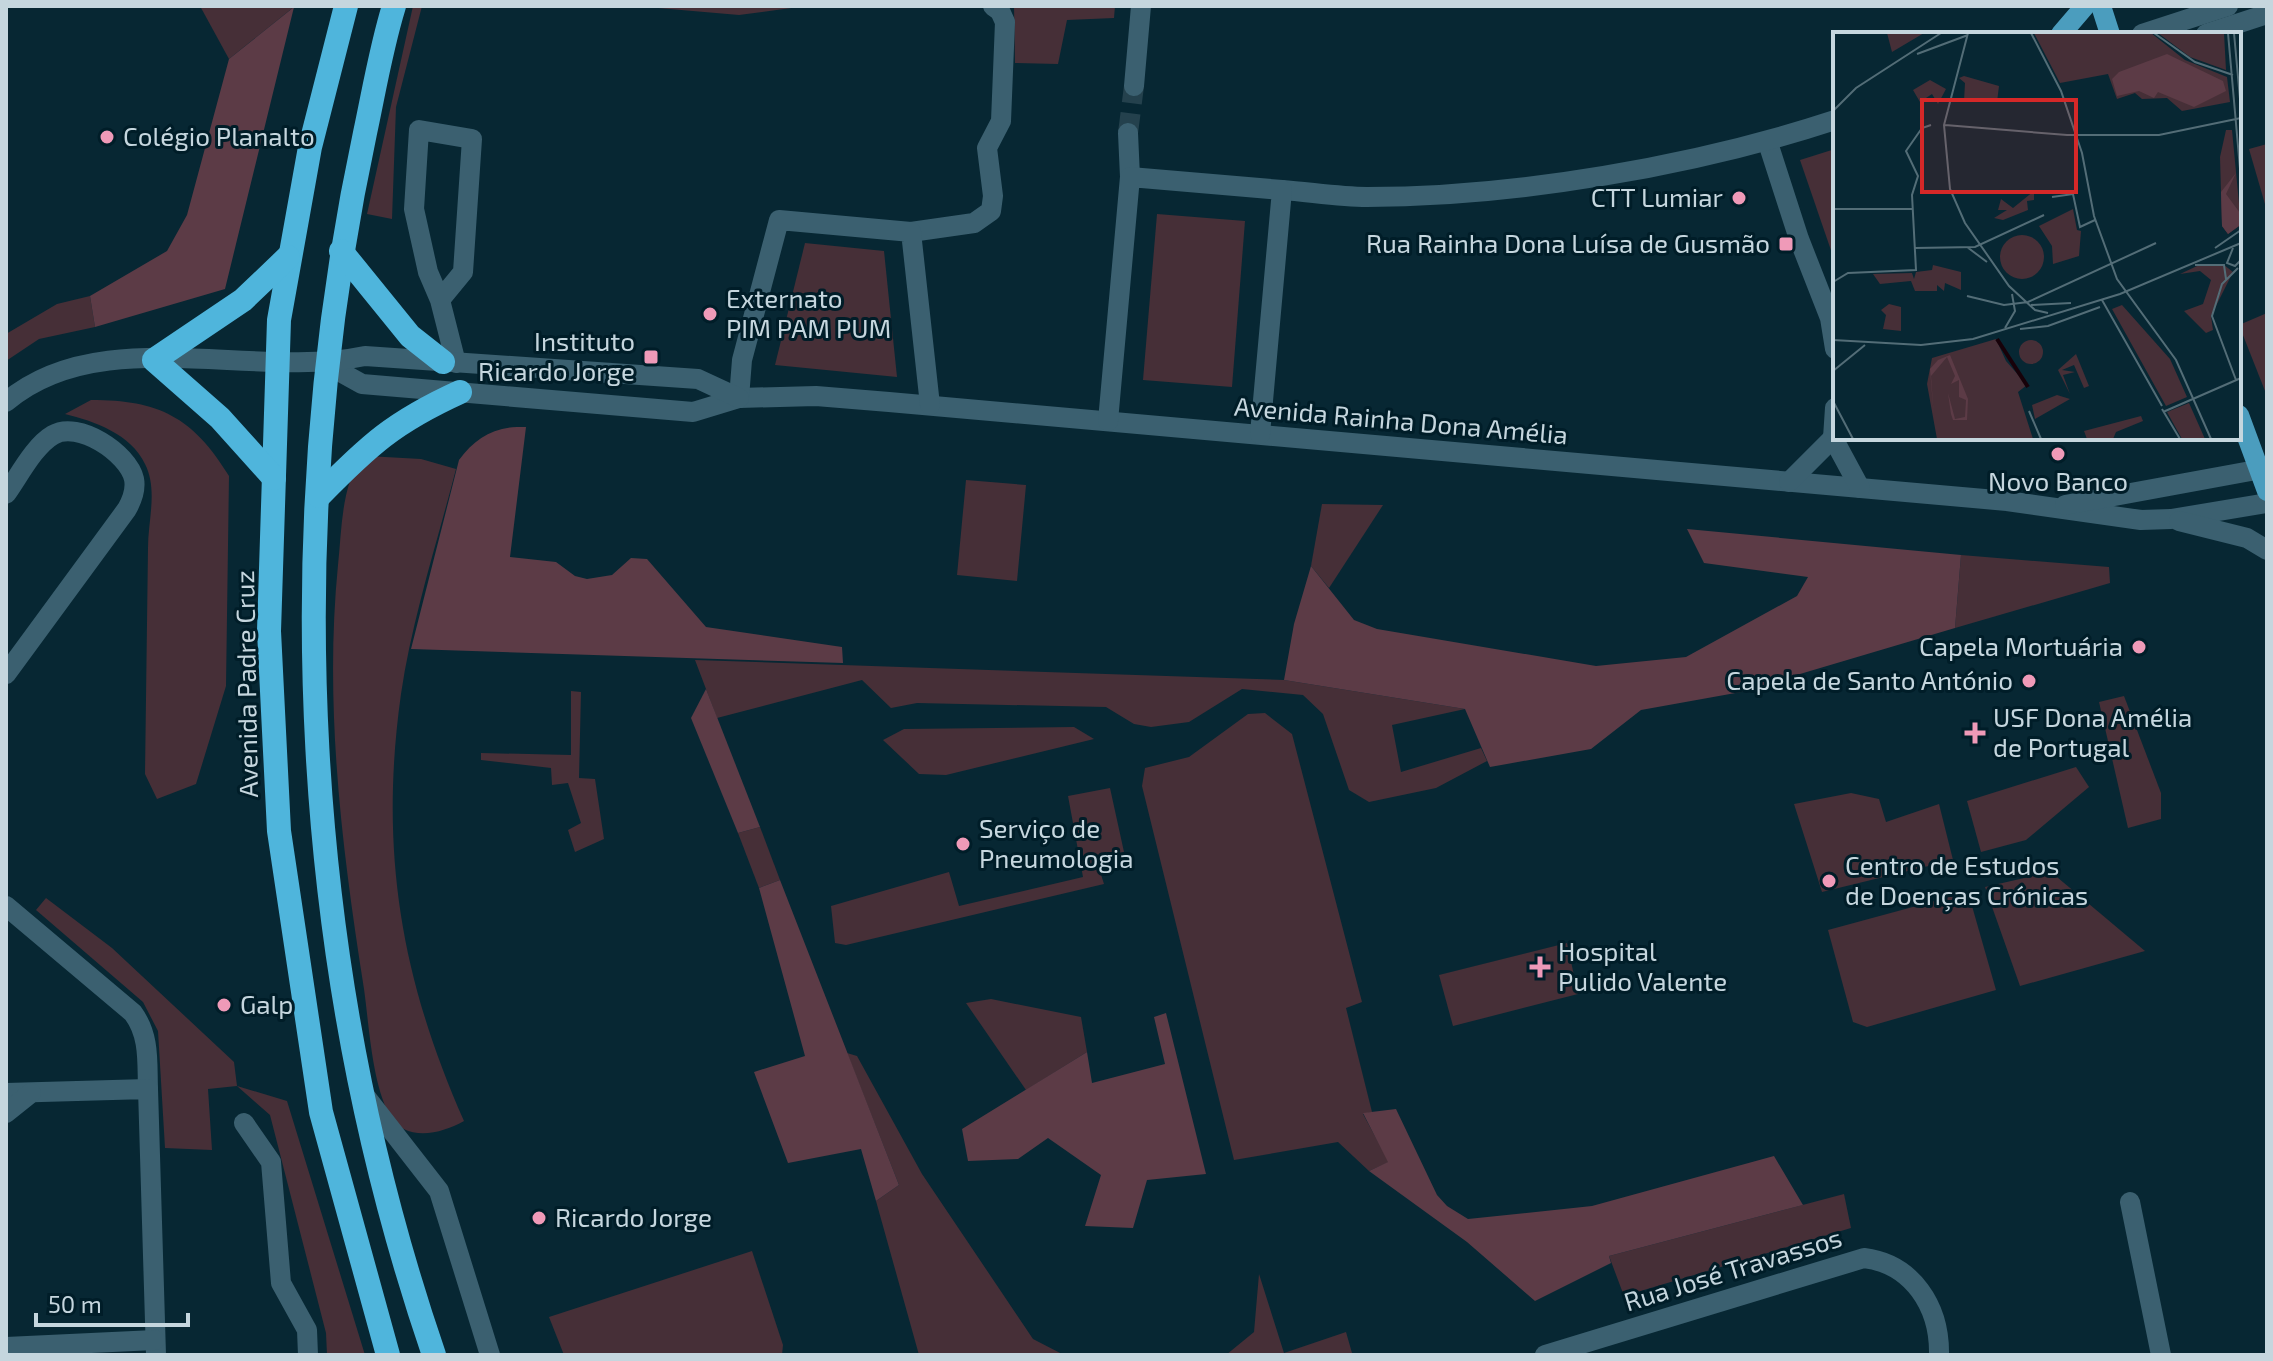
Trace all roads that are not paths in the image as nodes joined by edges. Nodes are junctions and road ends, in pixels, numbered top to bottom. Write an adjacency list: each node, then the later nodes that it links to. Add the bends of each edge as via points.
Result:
1 (346, 6): 21 (highway, Avenida Padre Cruz)
2 (394, 6): 20 (highway)
3 (993, 6): 19 (street, via 1005,22 1001,121 987,148 991,211 974,223)
4 (1141, 6): 13 (street)
5 (2085, 6): 9 (main road)
6 (2101, 6): 10 (main road)
7 (2228, 6): 11 (street)
8 (2267, 14): 12 (street)
9 (2063, 32)
10 (2109, 32)
11 (2148, 32)
12 (2212, 32)
13 (1134, 86)
14 (1833, 121): 16 (street)
15 (1128, 133): 17 (street)
16 (1768, 143): 18 (street, via 1504,190 1366,197); 23 (street)
17 (1130, 177): 18 (street); 33 (street)
18 (1282, 190): 34 (street)
19 (911, 232): 29 (street, via 779,220 742,360); 31 (street)
20 (341, 251): 25 (highway, via 410,336); 27 (highway)
21 (288, 257): 24 (highway, via 243,300); 26 (highway, Avenida Padre Cruz)
22 (440, 300): 22 (street, via 463,272 472,139 419,130 414,209); 25 (street)
23 (1833, 337)
24 (154, 360): 26 (street); 30 (street, via 98,362 53,372); 38 (highway, via 220,418)
25 (450, 362): 27 (street, Avenida Rainha Dona Amélia, via 365,356); 29 (street, Avenida Rainha Dona Amélia, via 698,379)
26 (277, 363): 27 (street); 38 (highway, Avenida Padre Cruz)
27 (326, 364): 28 (street, Avenida Rainha Dona Amélia, via 362,384); 43 (highway)
28 (460, 392): 29 (street, Avenida Rainha Dona Amélia, via 693,412); 43 (highway, via 414,413 372,442)
29 (739, 398): 31 (street, Avenida Rainha Dona Amélia, via 816,396)
30 (6, 402)
31 (930, 405): 33 (street, Avenida Rainha Dona Amélia)
32 (2241, 420): 37 (main road)
33 (1108, 421): 34 (street, Avenida Rainha Dona Amélia)
34 (1260, 434): 39 (street, Avenida Rainha Dona Amélia)
35 (1833, 438): 39 (street)
36 (1834, 440): 40 (street)
37 (2263, 469): 41 (main road); 45 (street, Avenida Rainha Dona Amélia)
38 (274, 478): 61 (highway, Avenida Padre Cruz, via 269,631 279,831 321,1112)
39 (1789, 482): 40 (street, Avenida Rainha Dona Amélia)
40 (1860, 488): 45 (street, Avenida Rainha Dona Amélia)
41 (2267, 491)
42 (6, 494): 48 (street, via 49,437 70,430 121,459 135,485 127,509)
43 (319, 496): 51 (highway, via 314,602 323,827)
44 (2267, 503): 46 (street, Avenida Rainha Dona Amélia)
45 (2057, 506): 46 (street, Avenida Rainha Dona Amélia, via 2112,517)
46 (2171, 519): 47 (street, Avenida Rainha Dona Amélia, via 2247,538)
47 (2267, 550)
48 (6, 674)
49 (6, 906): 50 (street, via 133,1013 147,1041)
50 (148, 1089): 53 (street); 58 (street)
51 (362, 1092): 62 (highway); 63 (street, via 439,1191)
52 (6, 1093): 53 (street)
53 (31, 1093): 54 (street)
54 (6, 1113)
55 (244, 1123): 60 (street, via 271,1162 281,1283 307,1330)
56 (2130, 1202): 65 (street)
57 (6, 1347): 58 (street)
58 (156, 1348)
59 (1943, 1350): 64 (street, Rua José Travassos, via 1925,1295 1915,1281 1883,1261 1864,1258)
60 (308, 1355)
61 (388, 1355)
62 (434, 1355)
63 (490, 1355)
64 (1545, 1355)
65 (2161, 1355)

